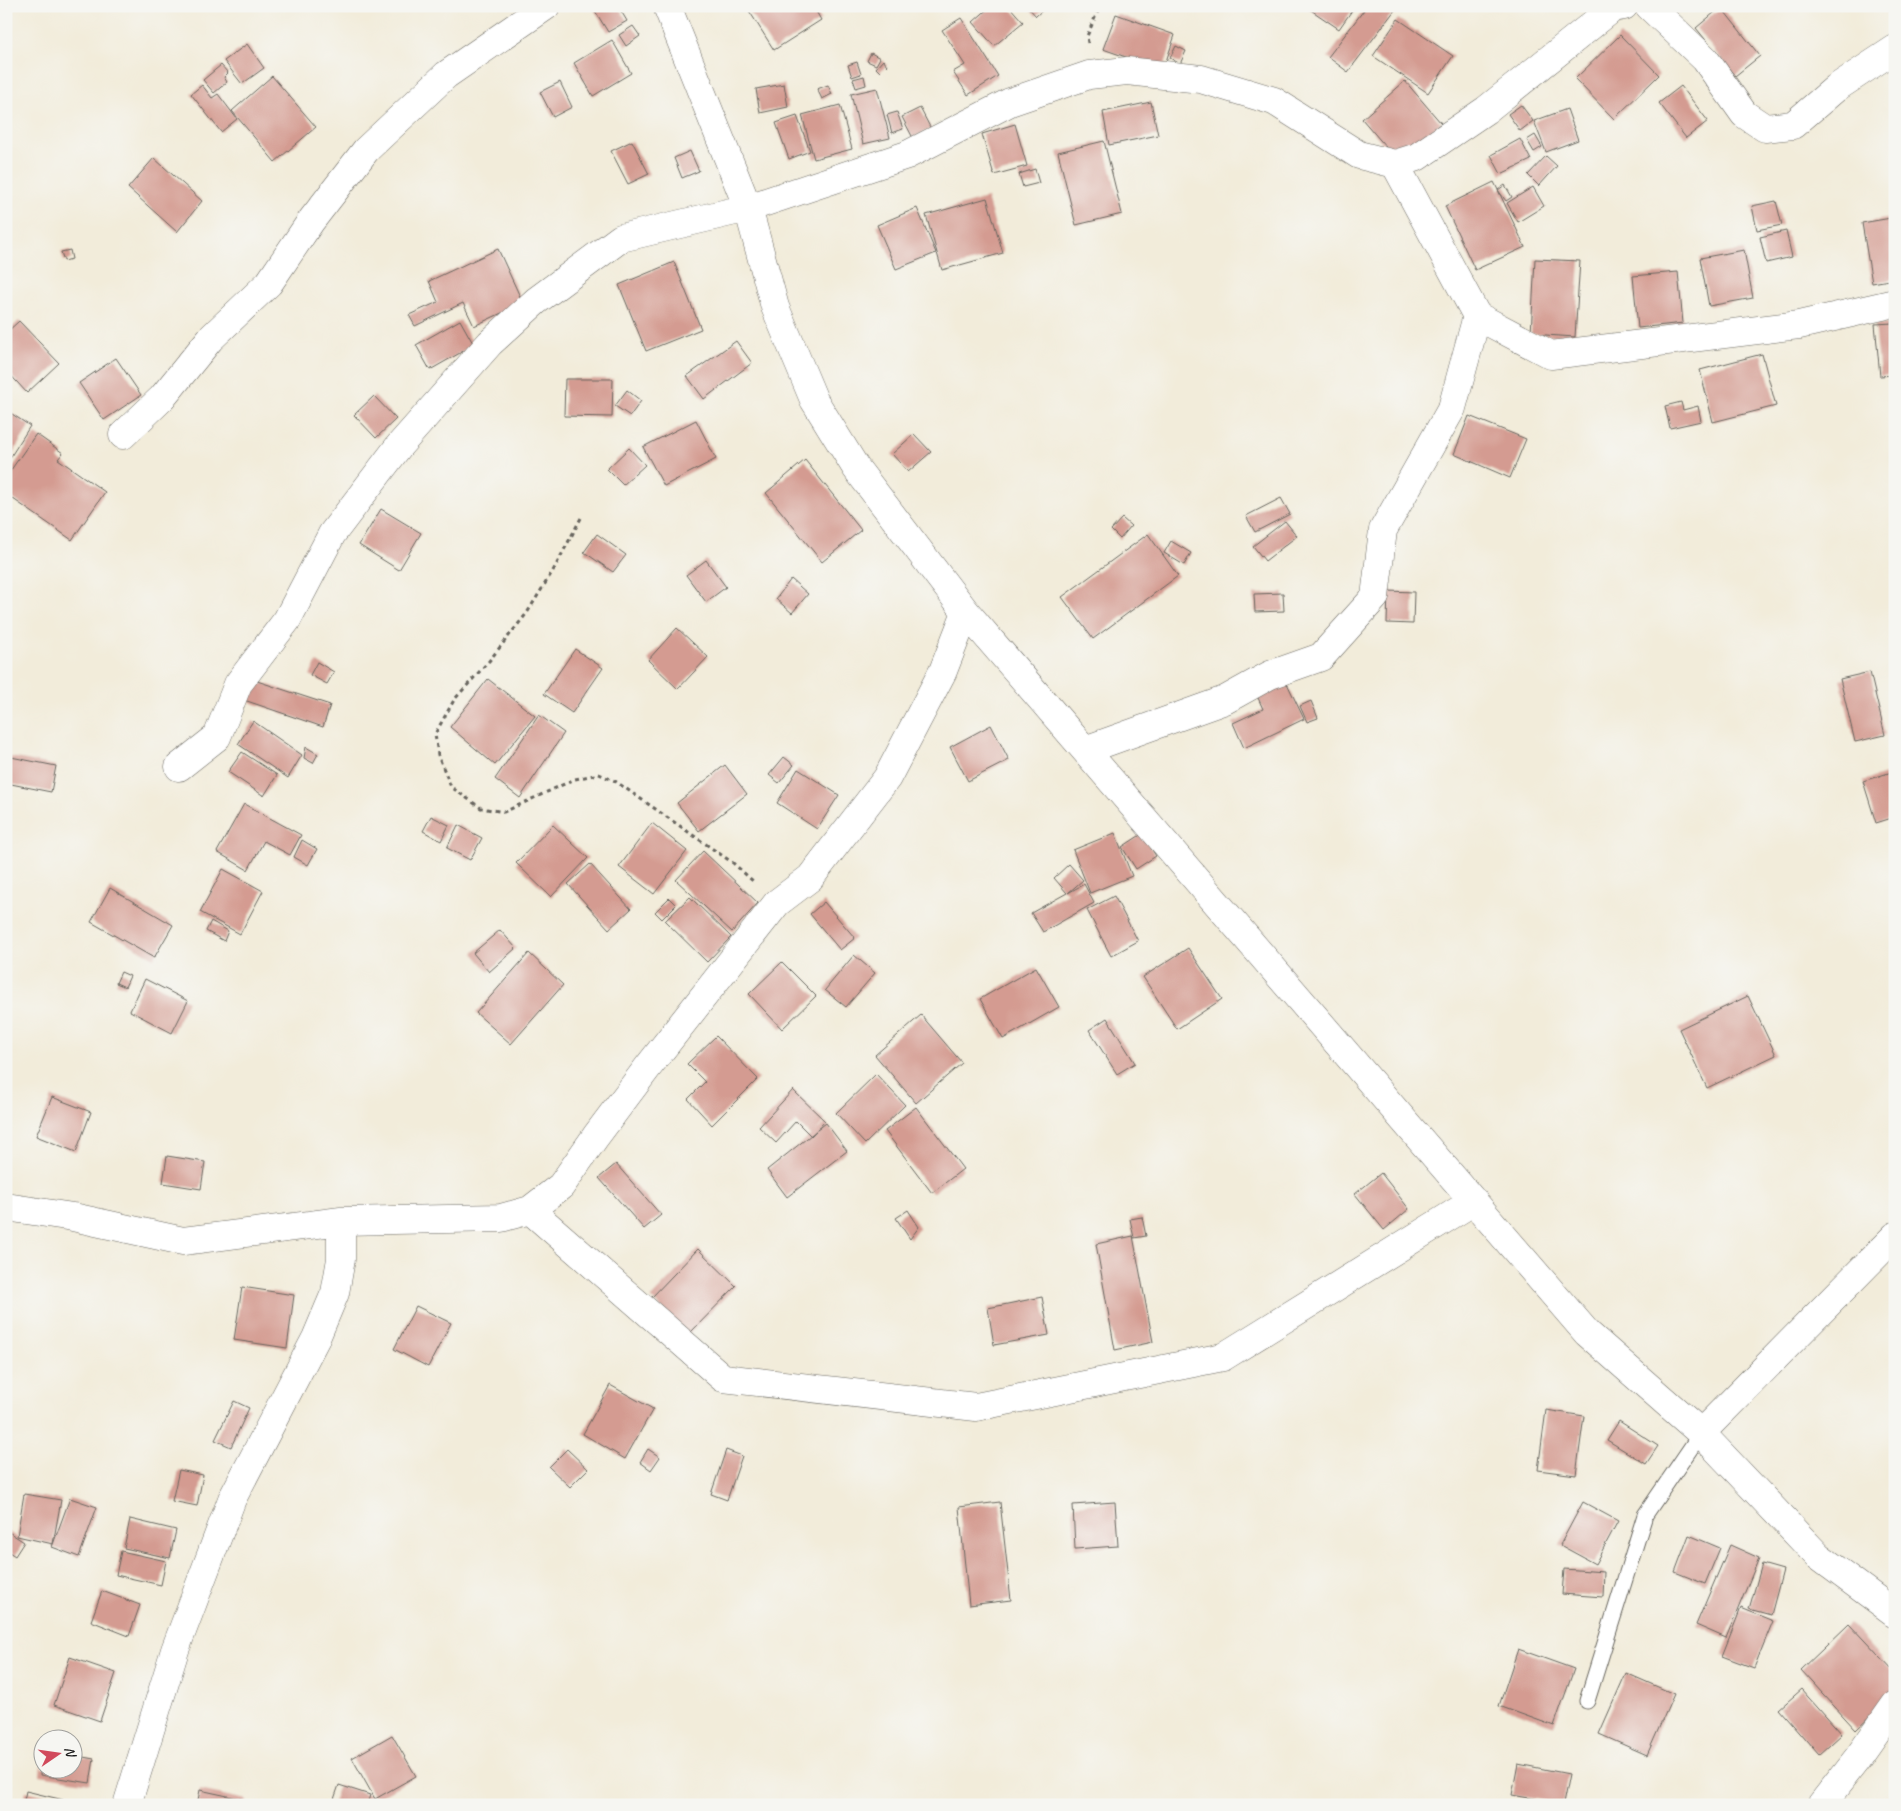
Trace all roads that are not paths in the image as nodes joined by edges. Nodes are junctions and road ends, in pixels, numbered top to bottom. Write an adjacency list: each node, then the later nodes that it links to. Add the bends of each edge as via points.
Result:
1 (546, 6): 10 (street, via 446,75 366,150 311,221 269,283 210,339 162,398)
2 (1624, 6): 6 (street, via 1613,8 1486,110 1418,157)
3 (1649, 6): 5 (street, via 1705,59 1744,114 1765,128 1793,125 1836,88)
4 (672, 8): 7 (street)
5 (1895, 48)
6 (1395, 164): 7 (street, via 1359,155 1274,101 1201,80 1127,72 1089,75 1010,102 907,155); 9 (street)
7 (748, 208): 11 (street, via 775,307 814,400 856,468); 13 (street, via 622,238 536,301 490,344 399,446 332,534 287,620 238,684 217,736)
8 (1895, 303): 9 (street, via 1799,325 1551,355)
9 (1477, 316): 12 (street, via 1452,408 1382,530 1375,597 1321,657 1270,675 1226,700)
10 (123, 436)
11 (966, 612): 12 (street); 16 (street, via 943,670 887,778 810,878 777,903 648,1067 561,1186)
12 (1085, 750): 14 (street)
13 (178, 767)
14 (1474, 1201): 16 (street, via 1223,1357 976,1407 723,1378); 19 (street, via 1587,1333)
15 (6, 1207): 17 (street, via 73,1217 183,1241)
16 (530, 1210): 17 (street, via 501,1218)
17 (341, 1221): 23 (street, via 341,1259 335,1293 316,1338 232,1499 175,1650)
18 (1895, 1236): 19 (street)
19 (1701, 1433): 20 (street, via 1818,1556); 21 (lane, via 1645,1515)
20 (1895, 1613)
21 (1587, 1701)
22 (1895, 1705): 24 (street)
23 (127, 1805)
24 (1821, 1805)

